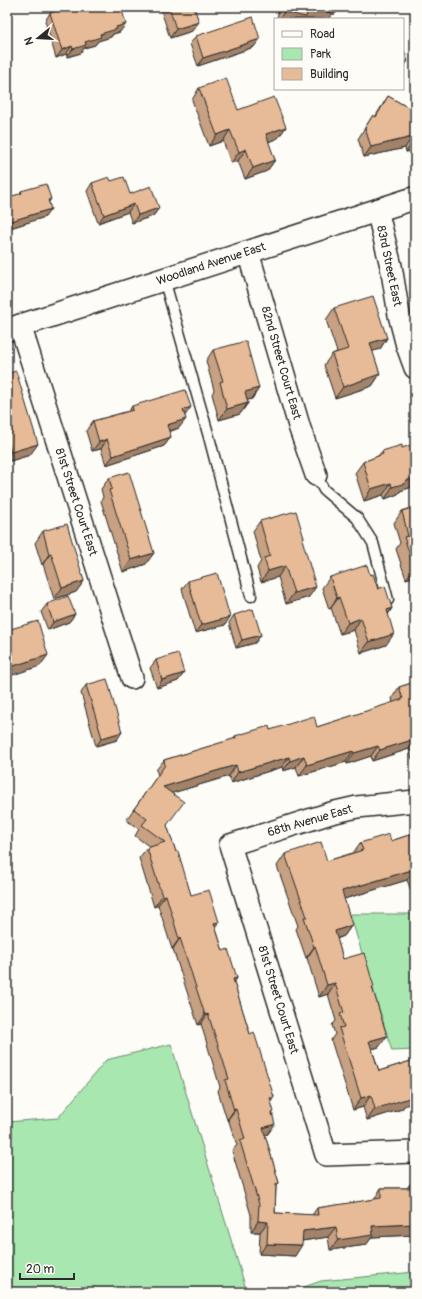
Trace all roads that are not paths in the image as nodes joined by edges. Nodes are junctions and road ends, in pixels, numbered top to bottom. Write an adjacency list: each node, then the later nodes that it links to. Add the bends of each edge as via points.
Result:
1 (415, 198): 2 (street, Woodland Avenue East)
2 (377, 210): 3 (street, Woodland Avenue East); 6 (street, 83rd Street East, via 391,266 399,315)
3 (248, 252): 4 (street, Woodland Avenue East); 7 (street, 82nd Street Court East, via 300,429)
4 (164, 279): 5 (street, Woodland Avenue East); 8 (lane)
5 (14, 328): 10 (street, 81st Street Court East)
6 (415, 368)
7 (316, 474): 9 (lane, via 324,490 357,518 374,543)
8 (251, 596)
9 (388, 602)
10 (132, 678)
11 (415, 801): 12 (street, 68th Avenue East, via 356,807)
12 (230, 845): 13 (street, 81st Street Court East, via 326,1155)
13 (415, 1152)

